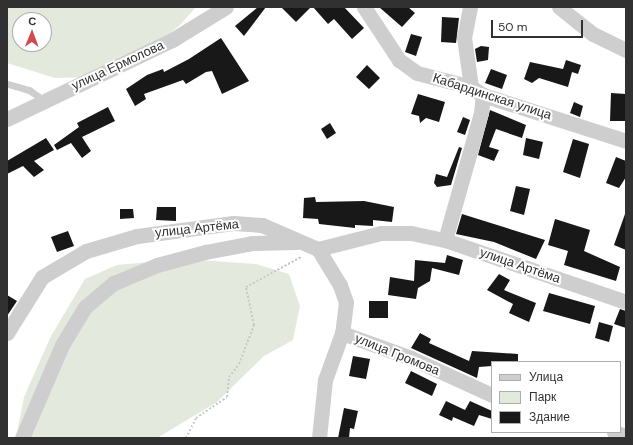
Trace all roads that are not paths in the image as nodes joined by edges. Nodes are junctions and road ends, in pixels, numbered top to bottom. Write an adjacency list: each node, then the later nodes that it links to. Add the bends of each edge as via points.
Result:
1 (226, 7): 8 (street, улица Ермолова, via 172,40)
2 (364, 7): 7 (street, Кабардинская улица, via 399,60 417,73)
3 (470, 7): 7 (street, via 464,37)
4 (559, 7): 5 (street, via 593,34)
5 (626, 50)
6 (8, 84): 8 (lane, via 29,90)
7 (477, 91): 10 (street, Кабардинская улица); 11 (street, via 481,113)
8 (45, 101): 9 (street, улица Ермолова)
9 (7, 119)
10 (626, 141)
11 (445, 240): 13 (street, улица Артёма, via 411,232 381,233); 14 (street, улица Артёма)
12 (301, 242): 13 (street, улица Артёма); 16 (street, улица Артёма, via 262,225 233,223 137,236 86,251 42,276); 18 (street, via 253,244 205,252 157,265 114,283 85,307 66,338)
13 (317, 249): 15 (street, улица Громова, via 340,285 346,302)
14 (626, 302)
15 (342, 333): 17 (street, улица Громова, via 411,358); 19 (street, via 325,380)
16 (7, 334)
17 (491, 395)
18 (22, 438)
19 (319, 438)

